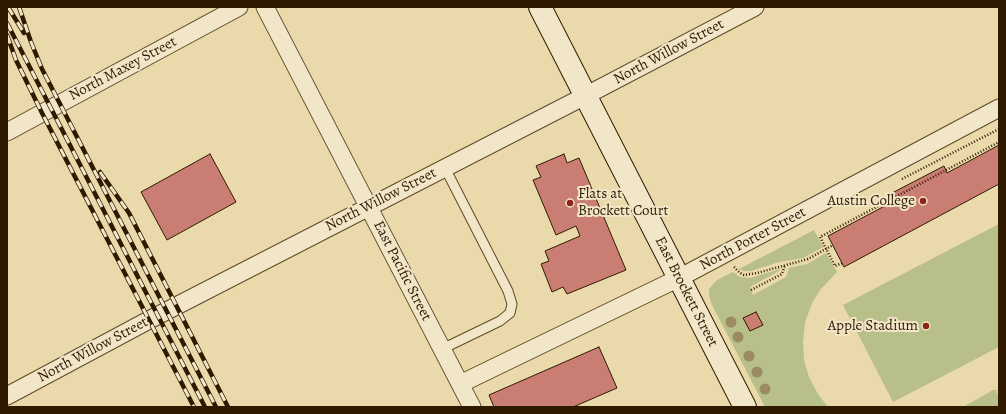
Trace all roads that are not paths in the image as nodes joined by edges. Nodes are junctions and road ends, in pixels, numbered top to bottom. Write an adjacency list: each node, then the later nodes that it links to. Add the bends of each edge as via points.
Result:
1 (239, 7): 7 (street, North Maxey Street)
2 (265, 7): 9 (street, East Pacific Street)
3 (540, 7): 5 (street, East Brockett Street)
4 (755, 7): 5 (street, North Willow Street)
5 (585, 96): 8 (street, North Willow Street); 10 (street, East Brockett Street)
6 (999, 108): 10 (street, North Porter Street)
7 (7, 132)
8 (445, 168): 9 (street, North Willow Street); 11 (lane, via 508,291 512,304 510,313 500,321)
9 (369, 206): 11 (street, East Pacific Street); 13 (street, North Willow Street)
10 (679, 278): 12 (street, North Porter Street); 15 (street, East Brockett Street)
11 (442, 349): 12 (street, East Pacific Street)
12 (460, 384): 14 (street, East Pacific Street)
13 (7, 396)
14 (472, 407)
15 (745, 407)

